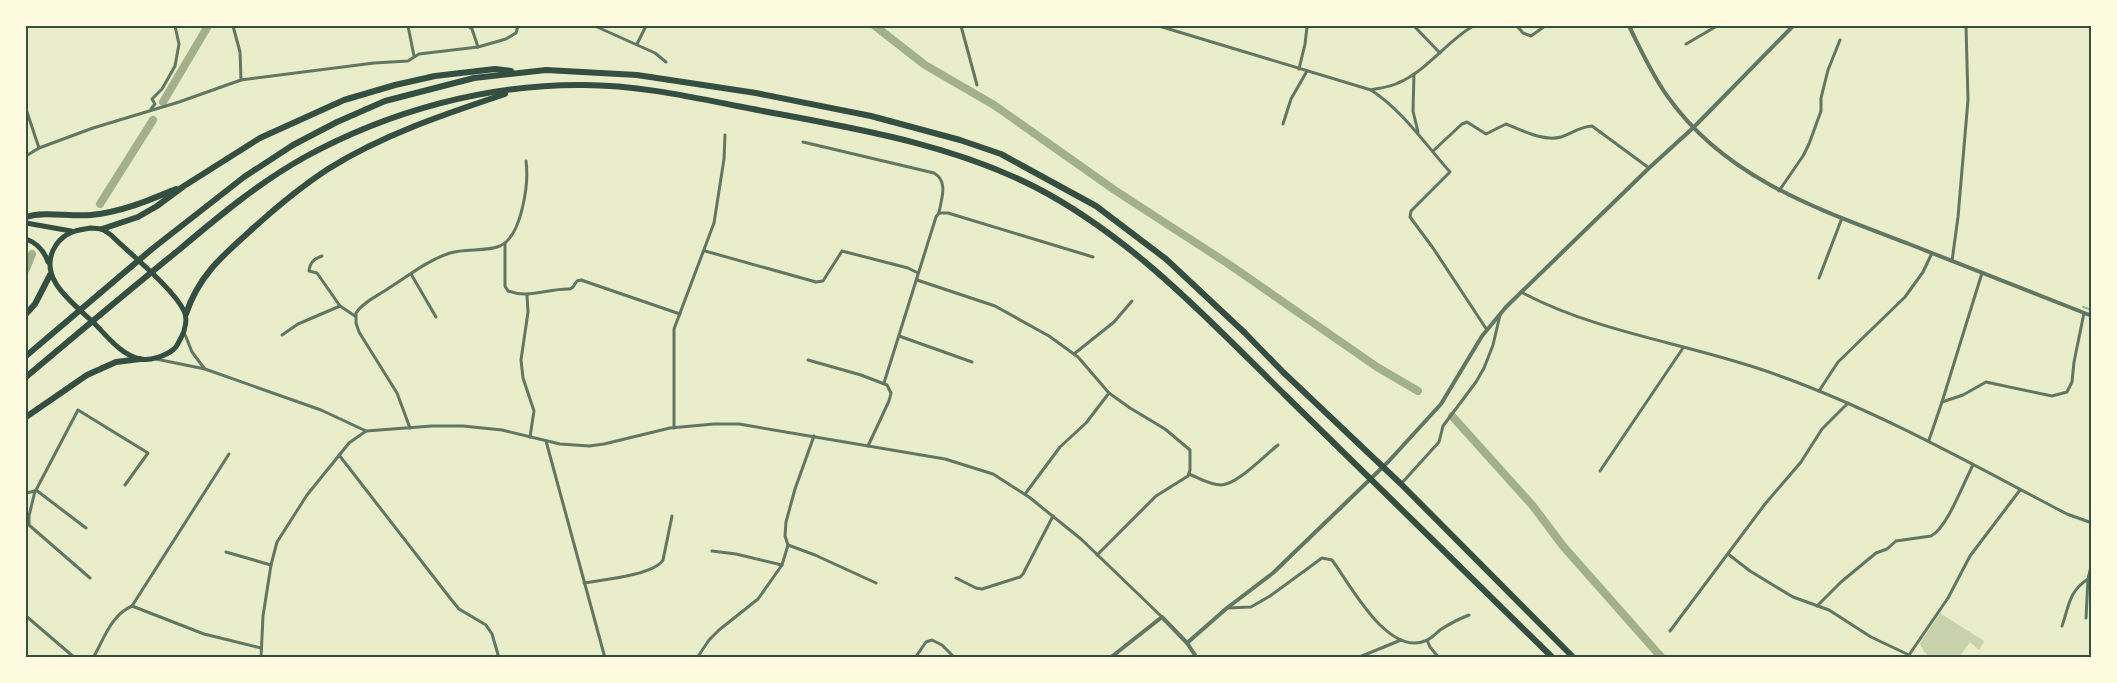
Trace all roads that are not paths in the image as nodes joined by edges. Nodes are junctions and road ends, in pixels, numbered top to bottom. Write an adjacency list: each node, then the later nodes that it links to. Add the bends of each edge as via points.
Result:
1 (176, 26): 35 (street, via 176,66 153,96 155,104)
2 (233, 26): 30 (street, via 240,52)
3 (408, 26): 24 (street)
4 (468, 26): 22 (street)
5 (518, 26): 22 (street, via 516,33 506,39)
6 (595, 26): 20 (street)
7 (646, 26): 20 (street)
8 (961, 26): 31 (street)
9 (1160, 26): 26 (street)
10 (1413, 26): 23 (street)
11 (1473, 26): 23 (street)
12 (1517, 26): 13 (street, via 1531,36)
13 (1545, 26)
14 (1629, 26): 37 (street, via 1662,89)
15 (1717, 26): 21 (street)
16 (1793, 26): 37 (street)
17 (1966, 26): 60 (street, via 1968,100)
18 (1306, 27): 26 (street)
19 (1840, 40): 47 (street, via 1809,144)
20 (637, 44): 25 (street)
21 (1686, 45)
22 (478, 47): 24 (street)
23 (1440, 53): 29 (street)
24 (413, 54): 30 (street, via 408,61)
25 (666, 62)
26 (1299, 69): 27 (street)
27 (1307, 71): 33 (street); 36 (street, via 1297,85)
28 (517, 72): 46 (highway, via 495,69 435,76 344,100 260,138); 86 (highway, via 474,78 386,101 293,145 244,177 152,249); 113 (highway, via 637,75 756,93 917,127 1001,154 1096,206 1166,259)
29 (1414, 73): 33 (street, via 1398,83); 38 (street, via 1413,111)
30 (241, 80): 35 (street)
31 (977, 85)
32 (520, 89): 75 (highway, via 448,113 375,144 329,169 289,197 222,257 203,277); 92 (highway, via 428,106 343,138 301,159 165,261); 162 (highway, via 589,85 702,99 894,137 958,155 1036,188 1118,239 1188,301)
33 (1371, 90): 38 (street)
34 (26, 109): 41 (street)
35 (150, 111): 41 (street)
36 (1283, 124)
37 (1694, 127): 45 (street); 47 (street, via 1749,174)
38 (1419, 134): 42 (street)
39 (726, 135): 56 (street, via 717,207)
40 (803, 142): 48 (street, via 934,173 943,182)
41 (39, 148): 43 (street)
42 (1433, 151): 45 (street, via 1467,122 1485,134 1506,124 1554,139 1576,128 1592,126); 80 (street, via 1450,172 1410,217)
43 (26, 156)
44 (526, 161): 55 (street, via 528,172 515,233)
45 (1649, 168): 68 (street)
46 (184, 186): 49 (highway, via 118,211); 52 (highway, via 138,217)
47 (1779, 191): 50 (street)
48 (939, 213): 59 (street); 62 (street)
49 (26, 217)
50 (1842, 218): 57 (street); 66 (street)
51 (26, 223): 53 (main road)
52 (102, 230): 53 (main road); 75 (main road, via 176,298)
53 (71, 231): 61 (main road, via 51,253)
54 (26, 239): 61 (main road, via 45,253)
55 (505, 243): 64 (street, via 451,253); 69 (street, via 506,289)
56 (705, 251): 62 (street, via 816,282 823,281 842,251); 76 (street)
57 (1932, 253): 60 (street); 94 (street, via 1905,297 1838,362)
58 (322, 256): 71 (street, via 314,258 309,271 315,271)
59 (1093, 258)
60 (1952, 261): 63 (street)
61 (49, 264): 65 (main road)
62 (919, 273): 67 (street)
63 (1982, 273): 73 (street); 96 (street)
64 (411, 274): 77 (street, via 361,307); 79 (street)
65 (50, 275): 74 (highway); 88 (main road, via 59,289 124,353)
66 (1819, 278)
67 (917, 280): 83 (street); 85 (street, via 995,306)
68 (1521, 292): 72 (street); 84 (street, via 1596,323)
69 (527, 295): 76 (street, via 572,288 581,280); 103 (street, via 521,360 534,411)
70 (1132, 301): 85 (street, via 1114,322)
71 (340, 306): 77 (street); 82 (street)
72 (1500, 313): 80 (street); 113 (street, via 1493,345 1472,389 1447,420 1439,442)
73 (2084, 313): 78 (street); 96 (street, via 2067,392 2052,396 1986,382)
74 (26, 314)
75 (186, 314): 81 (main road)
76 (680, 314): 100 (street, via 673,335)
77 (355, 316): 99 (street, via 359,332 397,393)
78 (2091, 316)
79 (436, 317)
80 (1487, 330): 138 (street, via 1441,404 1388,462 1273,573)
81 (184, 332): 87 (main road, via 174,349); 91 (street)
82 (282, 335)
83 (899, 336): 90 (street); 93 (street)
84 (1683, 348): 94 (street, via 1763,370); 111 (street)
85 (1074, 354): 95 (street)
86 (26, 356)
87 (154, 359): 88 (main road); 91 (street)
88 (140, 360): 98 (highway, via 116,362 87,375)
89 (808, 360): 93 (street)
90 (972, 362)
91 (205, 369): 101 (street, via 321,410)
92 (26, 377)
93 (884, 383): 107 (street, via 890,389 890,401)
94 (1819, 391): 97 (street)
95 (1109, 393): 112 (street, via 1189,448); 118 (street, via 1086,423 1060,447)
96 (1942, 402): 105 (street)
97 (1848, 403): 105 (street); 126 (street, via 1822,429 1801,462)
98 (26, 417)
99 (410, 428): 101 (street); 103 (street, via 470,426)
100 (674, 428): 102 (street, via 739,424); 104 (street, via 596,446)
101 (366, 431): 109 (street)
102 (814, 435): 107 (street); 123 (street, via 786,522)
103 (530, 437): 104 (street)
104 (546, 441): 134 (street)
105 (1929, 441): 110 (street)
106 (1278, 444): 112 (street, via 1225,485)
107 (868, 446): 118 (street, via 964,464 993,474)
108 (229, 454): 136 (street)
109 (339, 455): 129 (street, via 288,524); 153 (street, via 459,609 486,625)
110 (1973, 465): 115 (street); 137 (street, via 1936,534 1896,541 1876,553)
111 (1600, 471)
112 (1189, 474): 127 (street, via 1156,496)
113 (1401, 483): 163 (highway)
114 (125, 485): 116 (street, via 147,453 78,410)
115 (2020, 490): 121 (street); 149 (street, via 1984,534 1948,598)
116 (36, 491): 117 (street); 122 (street); 131 (street, via 29,525)
117 (26, 493)
118 (1025, 494): 120 (street)
119 (672, 516): 134 (street, via 659,566)
120 (1053, 516): 127 (street); 132 (street, via 1020,577 982,589)
121 (2091, 523)
122 (86, 528)
123 (788, 545): 130 (street); 135 (street)
124 (712, 551): 130 (street)
125 (226, 552): 129 (street)
126 (1727, 554): 137 (street, via 1793,597); 144 (street)
127 (1097, 555): 141 (street)
128 (2091, 562): 133 (street)
129 (271, 565): 148 (street)
130 (782, 565): 155 (street, via 758,600 718,630)
131 (90, 578)
132 (956, 578)
133 (2088, 579): 142 (street); 143 (street, via 2073,592)
134 (584, 583): 154 (street)
135 (876, 583)
136 (132, 606): 148 (street, via 204,634); 151 (street, via 116,616)
137 (1817, 606): 149 (street)
138 (1227, 608): 145 (street, via 1251,607 1318,560 1327,558 1377,622); 147 (street)
139 (1469, 615): 146 (street)
140 (26, 616): 150 (street)
141 (1162, 617): 147 (street); 158 (street)
142 (2086, 618)
143 (2062, 626)
144 (1670, 632)
145 (1401, 640): 146 (street); 160 (street)
146 (1427, 640): 161 (street)
147 (1187, 642): 159 (street)
148 (261, 648): 152 (street)
149 (1909, 655): 164 (street)
150 (75, 657)
151 (93, 657)
152 (261, 657)
153 (499, 657)
154 (604, 657)
155 (697, 657)
156 (915, 657): 157 (street, via 932,640)
157 (955, 657)
158 (1110, 657)
159 (1197, 657)
160 (1358, 657)
161 (1439, 657)
162 (1553, 657)
163 (1574, 657)
164 (1913, 657)

